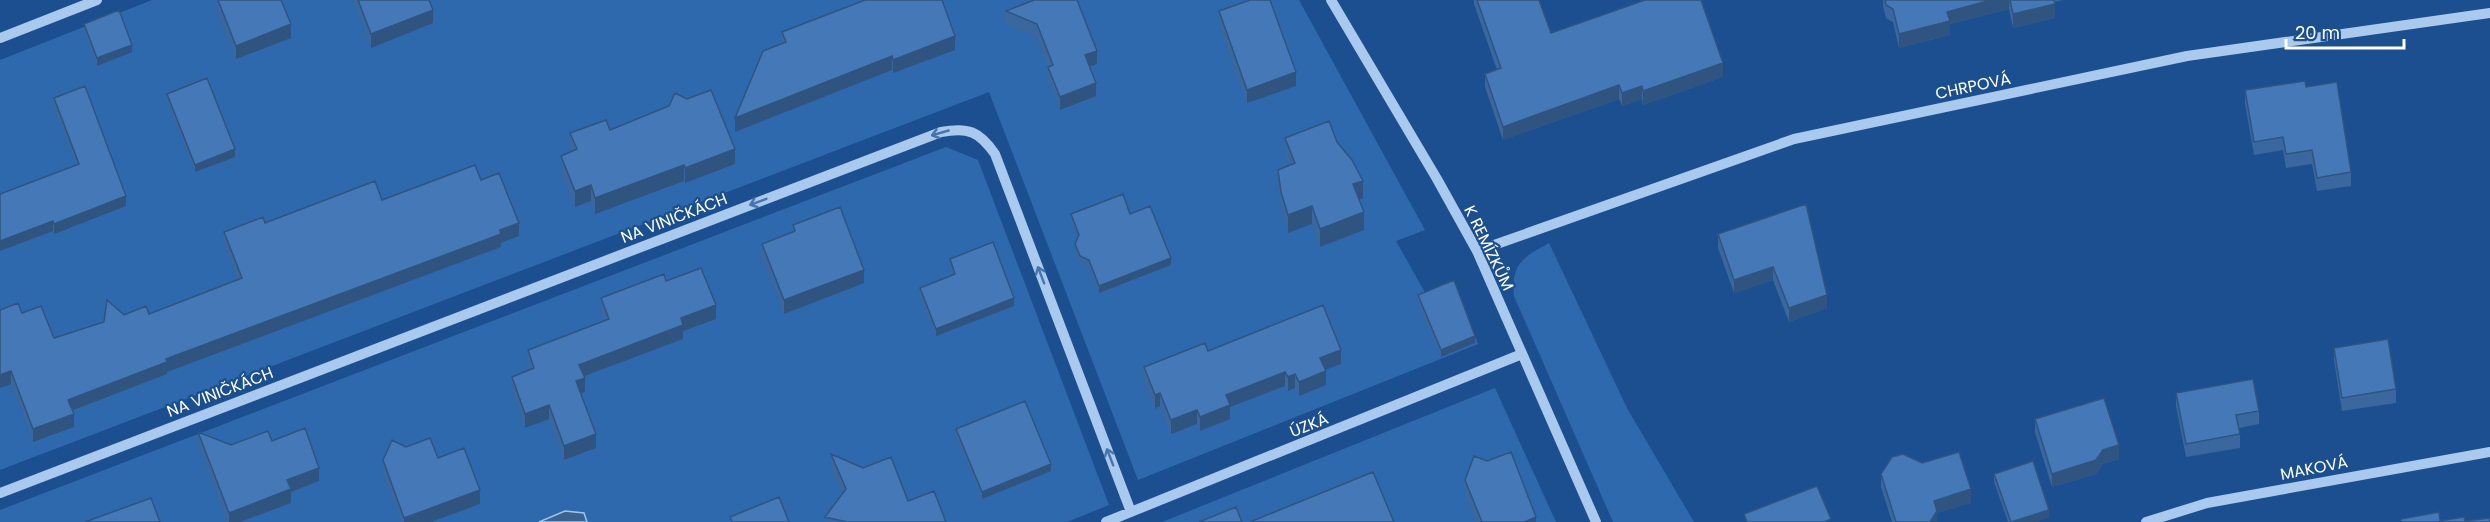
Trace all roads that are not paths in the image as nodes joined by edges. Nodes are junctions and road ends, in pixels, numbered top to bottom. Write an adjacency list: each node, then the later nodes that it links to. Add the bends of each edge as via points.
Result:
1 (97, 0): 4 (street)
2 (1331, 0): 5 (street, K REMÍZKŮM)
3 (2490, 13): 5 (street, CHRPOVÁ, via 2187,56 1794,139)
4 (0, 38)
5 (1477, 251): 6 (street, K REMÍZKŮM)
6 (1522, 354): 9 (street, ÚZKÁ); 11 (street, K REMÍZKŮM)
7 (2490, 452): 12 (street, MAKOVÁ, via 2207,503)
8 (0, 493): 9 (street, NA VINIČKÁCH, one-way to 8, via 995,154 985,139 956,129)
9 (1131, 512): 10 (street, ÚZKÁ)
10 (1106, 522)
11 (1596, 522)
12 (2146, 522)

